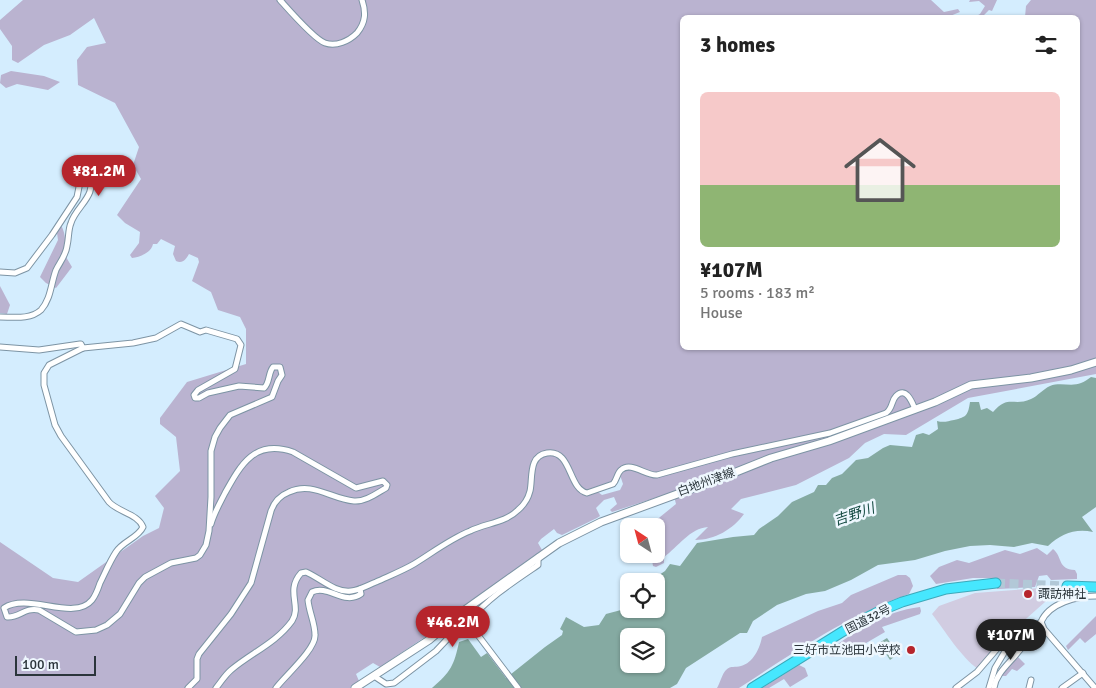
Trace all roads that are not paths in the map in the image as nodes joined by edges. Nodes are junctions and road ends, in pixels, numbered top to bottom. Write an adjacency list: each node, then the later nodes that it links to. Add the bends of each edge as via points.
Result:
1 (280, 0): 2 (street, via 321,41 332,44 348,40 360,29 365,14)
2 (362, 0)
3 (0, 272): 4 (street, via 15,273 27,268 76,197 81,177 88,175 89,195 71,220 67,248 46,302 31,316)
4 (0, 317)
5 (0, 347): 6 (street, via 39,350 81,344)
6 (82, 348): 9 (street, via 156,338 181,324 200,332 206,330 235,338 240,345 235,369 198,390 194,395 197,398 239,386 264,388 273,367 282,370 272,397 230,415 215,437 211,451); 9 (street, via 53,362 44,373 55,425 109,502 143,526 114,554 95,597 87,605 66,608 23,603 6,607 5,614 11,617 25,610 39,610 76,632 96,630 117,617 145,577 171,563 200,555)
7 (1096, 362): 8 (main road, 白地州津線, via 1032,378 971,385)
8 (915, 409): 10 (main road, 白地州津線, via 613,517 566,539); 14 (street, via 908,395 899,394 886,413 830,433 732,454 657,475 626,467 620,470 613,484 587,493 578,486 562,458 545,453 535,460 528,497 513,514 462,534 404,570)
9 (209, 531): 21 (street, via 216,509 239,467 252,455 268,449 283,448 293,452 356,488 383,480 387,485 359,501 303,488 288,492 276,501 251,583 232,614 199,654 197,679)
10 (538, 557): 16 (street, via 538,565 509,584); 19 (main road, 白地州津線, via 429,640)
11 (996, 583): 26 (highway, 国道32号, via 946,589 880,611)
12 (1067, 586): 13 (highway)
13 (1096, 587)
14 (360, 588): 22 (street, via 341,590 306,572 301,574 293,587 295,611 291,622 273,641 230,670); 23 (street, via 359,596 347,599 320,591 312,592 308,600 315,639)
15 (1096, 596): 17 (street, via 1062,603 1046,614)
16 (468, 622): 19 (street, via 436,652 394,683 386,684); 25 (street)
17 (1041, 622): 18 (street); 29 (street, via 1001,671)
18 (1083, 674): 31 (street); 32 (street)
19 (374, 676): 24 (main road, 白地州津線)
20 (1031, 680): 30 (street)
21 (188, 688)
22 (216, 688)
23 (276, 688)
24 (355, 688)
25 (518, 688)
26 (752, 688)
27 (956, 688): 28 (street, via 1010,639)
28 (989, 688)
29 (994, 688)
30 (1029, 688)
31 (1062, 688)
32 (1096, 688)

